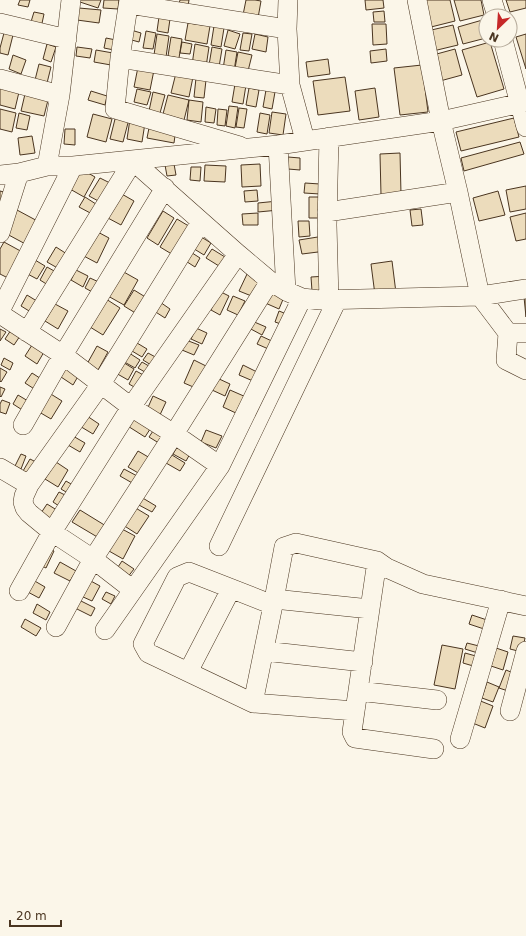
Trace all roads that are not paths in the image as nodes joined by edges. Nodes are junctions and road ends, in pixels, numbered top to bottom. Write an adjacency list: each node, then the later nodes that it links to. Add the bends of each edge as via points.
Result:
1 (71, 0): 7 (street)
2 (288, 0): 6 (street)
3 (417, 0): 14 (street)
4 (129, 2): 6 (street); 9 (street)
5 (0, 23): 7 (street)
6 (287, 29): 11 (street)
7 (67, 39): 12 (street)
8 (506, 48): 13 (street)
9 (120, 58): 11 (street); 19 (street, via 115,109)
10 (0, 80): 12 (street)
11 (290, 85): 17 (street)
12 (60, 94): 21 (street)
13 (523, 103): 14 (street); 15 (street)
14 (441, 120): 16 (street); 26 (street)
15 (526, 127)
16 (329, 137): 17 (street); 27 (street)
17 (305, 140): 18 (street)
18 (278, 145): 19 (street); 33 (street)
19 (249, 148): 20 (street)
20 (133, 161): 22 (street); 25 (street); 38 (street)
21 (47, 166): 22 (street); 23 (street)
22 (73, 166): 36 (street)
23 (19, 173): 24 (street); 29 (street)
24 (0, 175)
25 (165, 188): 28 (street); 40 (street)
26 (458, 192): 27 (street); 34 (street)
27 (327, 212): 35 (street, via 327,256)
28 (201, 222): 30 (street); 42 (street)
29 (0, 233)
30 (238, 254): 31 (street); 43 (street)
31 (270, 281): 33 (street); 45 (street)
32 (526, 289): 34 (street)
33 (294, 295): 35 (street); 46 (street)
34 (480, 296): 35 (street); 39 (street)
35 (333, 300): 50 (street)
36 (0, 311)
37 (0, 314): 38 (street)
38 (27, 332): 40 (street)
39 (517, 333): 41 (street, via 506,360)
40 (62, 355): 42 (street); 44 (street)
41 (526, 370)
42 (101, 384): 43 (street); 48 (street)
43 (131, 407): 45 (street); 49 (street)
44 (23, 425)
45 (174, 434): 46 (street); 51 (street)
46 (220, 466): 54 (street)
47 (0, 468): 48 (street)
48 (29, 485): 49 (street, via 24,496 24,508)
49 (52, 532): 51 (street); 55 (street)
50 (219, 546)
51 (93, 559): 54 (street); 60 (street)
52 (377, 561): 56 (street, via 423,584); 57 (street, via 296,543 284,547); 59 (street)
53 (231, 589): 57 (street); 65 (street); 65 (street, via 189,572 177,577 143,644 148,653)
54 (133, 590): 61 (street)
55 (19, 591)
56 (501, 600): 58 (street); 71 (street)
57 (274, 602): 59 (street); 62 (street)
58 (526, 606)
59 (370, 609): 64 (street)
60 (56, 627)
61 (105, 630)
62 (264, 651): 64 (street); 68 (street)
63 (526, 651): 70 (street)
64 (362, 662): 66 (street)
65 (188, 672): 68 (street)
66 (358, 691): 67 (street); 69 (street)
67 (437, 700)
68 (253, 704): 69 (street)
69 (355, 711): 72 (street, via 352,732 355,738)
70 (510, 711)
71 (460, 739)
72 (434, 749)

